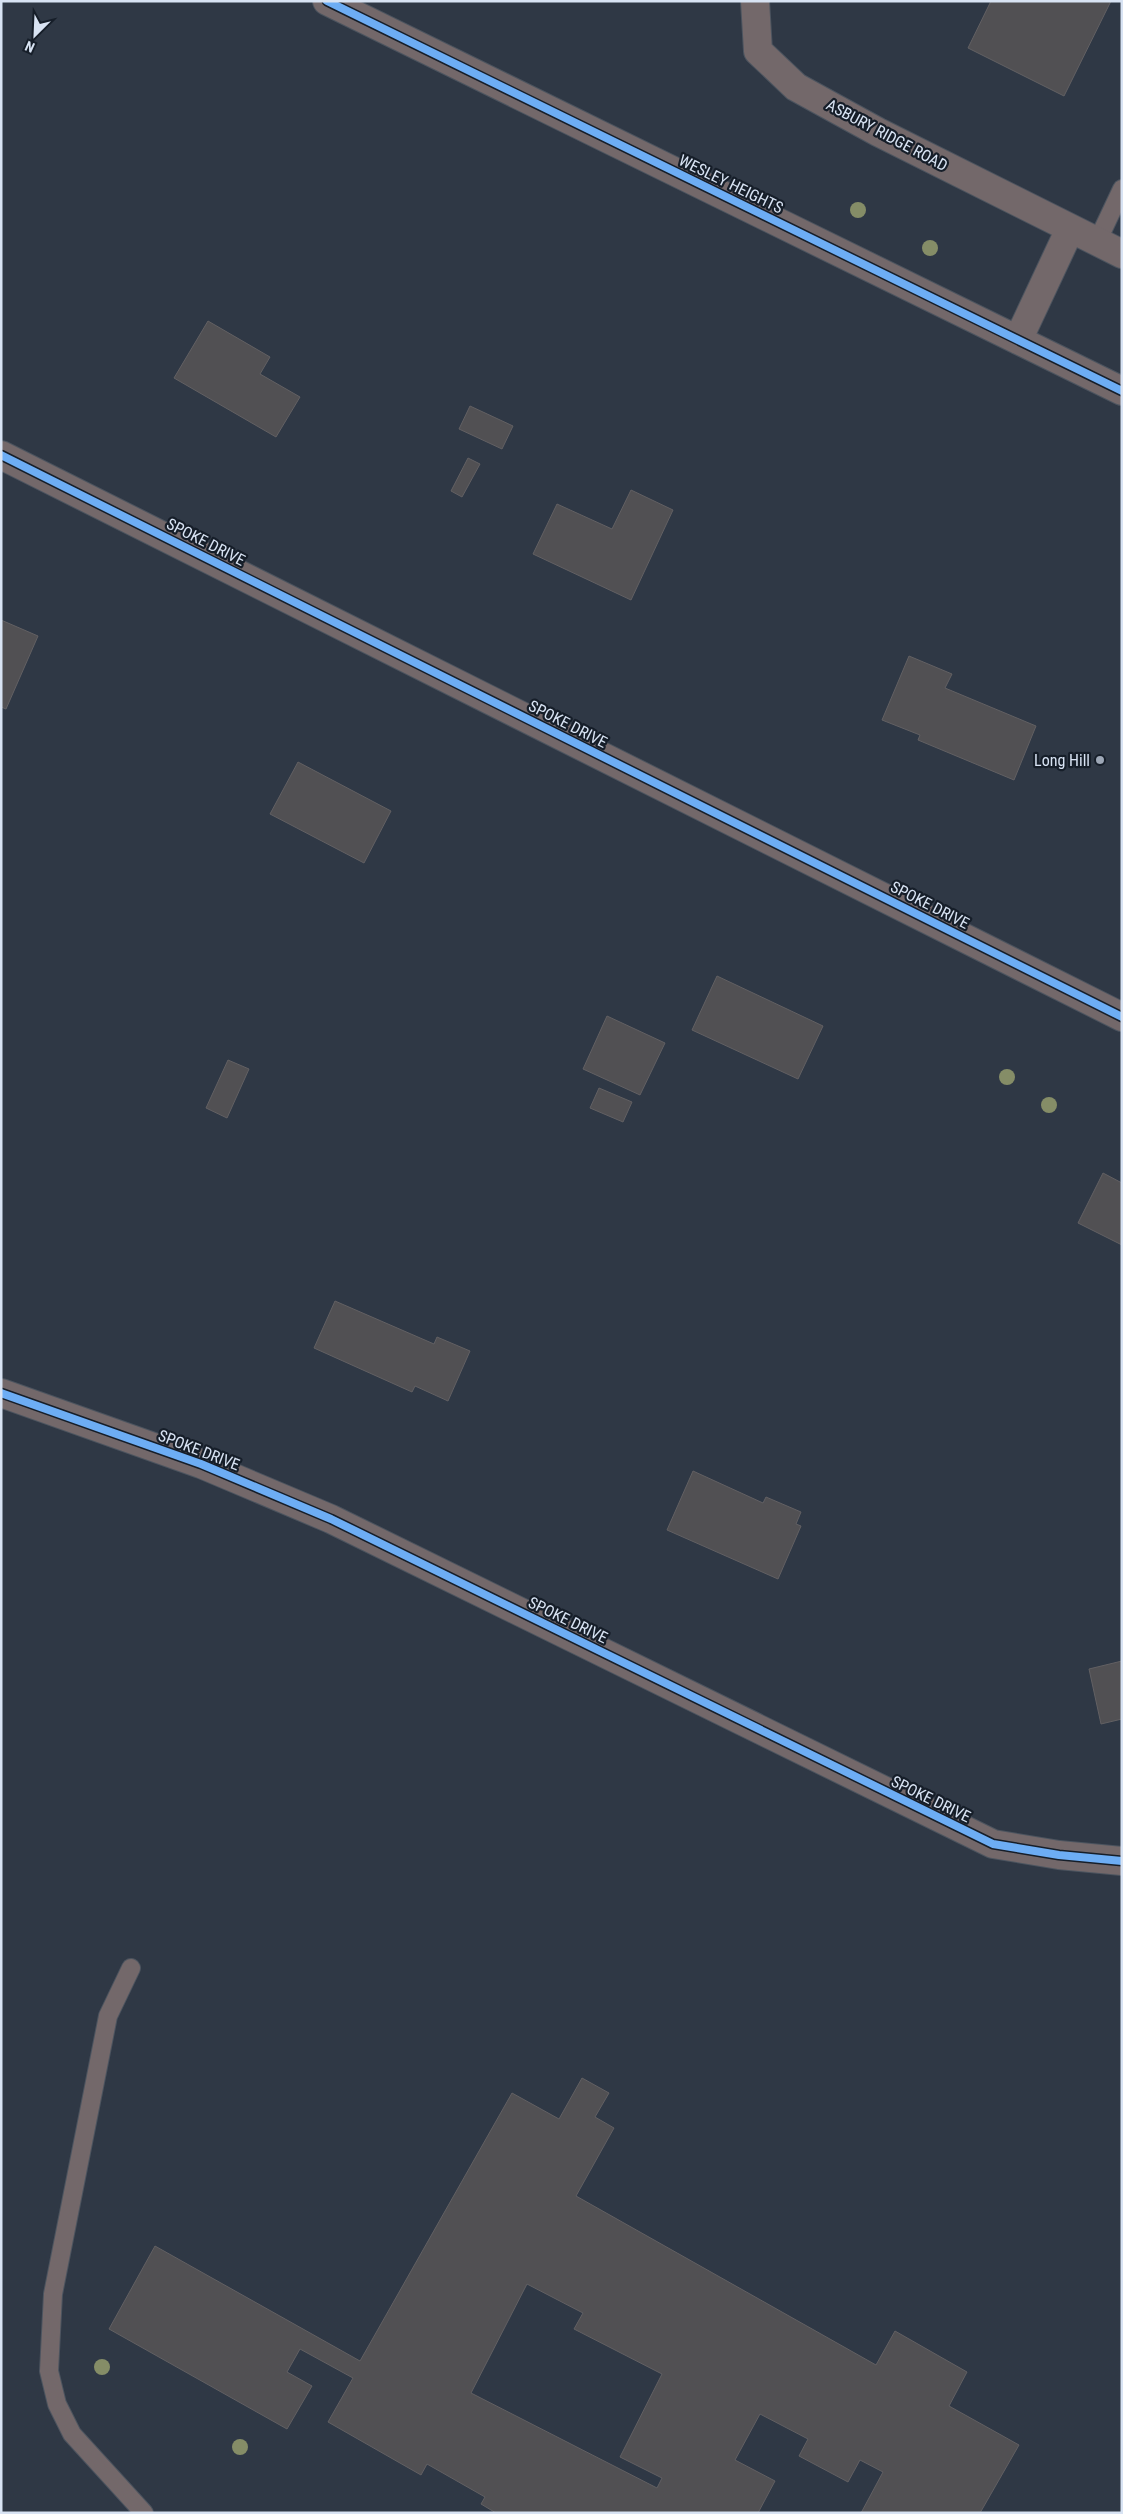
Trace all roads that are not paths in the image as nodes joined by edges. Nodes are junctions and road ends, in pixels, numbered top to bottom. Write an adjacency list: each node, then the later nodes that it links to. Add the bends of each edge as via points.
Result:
1 (327, 1): 7 (street, WESLEY HEIGHTS)
2 (755, 1): 4 (street, ASBURY RIDGE ROAD, via 758,51 796,87)
3 (1122, 189): 5 (lane)
4 (1070, 229): 5 (street, ASBURY RIDGE ROAD); 7 (street)
5 (1097, 242): 6 (street, ASBURY RIDGE ROAD)
6 (1122, 254)
7 (1018, 340): 8 (street, WESLEY HEIGHTS)
8 (1122, 391)
9 (1, 455): 10 (street, SPOKE DRIVE)
10 (1122, 1017)
11 (1, 1393): 12 (street, SPOKE DRIVE, via 201,1464 331,1519 993,1844)
12 (1122, 1861)
13 (131, 1968): 14 (lane, via 108,2016 53,2294 50,2371 57,2404 72,2434)
14 (144, 2513)

